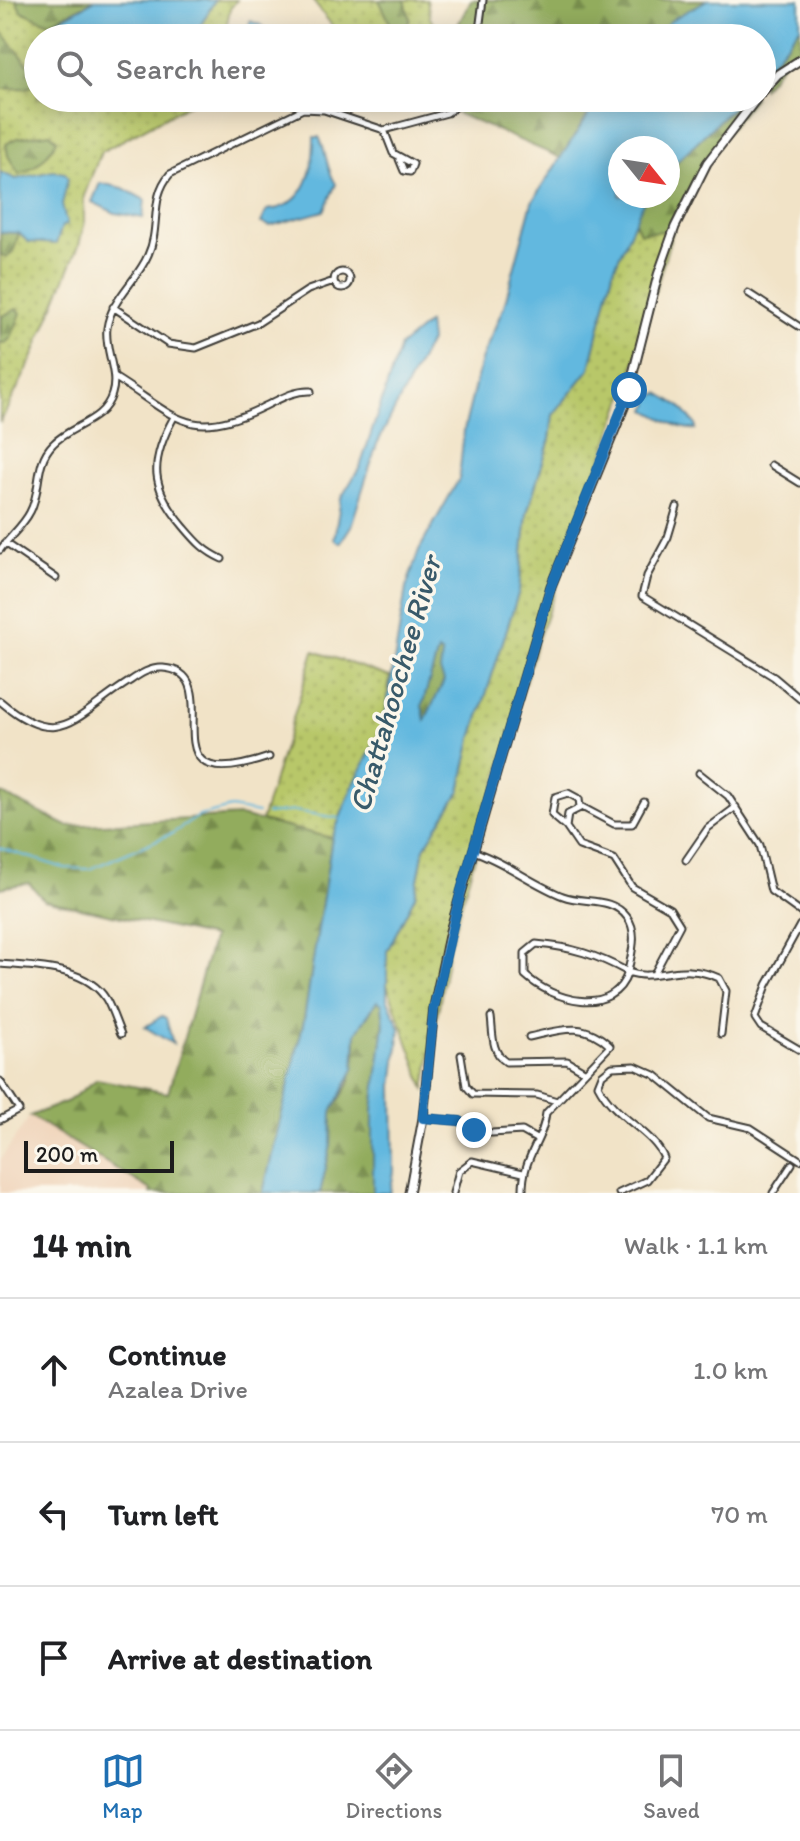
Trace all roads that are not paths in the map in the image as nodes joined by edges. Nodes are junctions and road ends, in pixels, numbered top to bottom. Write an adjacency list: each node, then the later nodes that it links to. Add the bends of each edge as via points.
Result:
1 (483, 0): 2 (street)
2 (480, 24)
3 (800, 60): 4 (street)
4 (776, 76)
5 (297, 112): 13 (street, via 176,169 159,188 148,255)
6 (330, 112): 9 (street)
7 (448, 112): 9 (street)
8 (746, 112): 33 (street, via 700,174 663,259 625,405 551,586)
9 (384, 130): 10 (street)
10 (399, 159)
11 (334, 281): 13 (street, via 308,290 258,323 196,348 168,344)
12 (748, 293): 14 (street)
13 (113, 307): 15 (street, via 106,339)
14 (800, 327)
15 (113, 377): 17 (street); 21 (street, via 112,396 100,413 48,449 30,513)
16 (311, 391): 17 (street, via 296,391 222,424 198,425)
17 (174, 417): 23 (street, via 156,459 162,497 203,550)
18 (771, 465): 19 (street)
19 (800, 483)
20 (677, 507): 25 (street, via 642,596 774,677)
21 (5, 543): 22 (street); 24 (street)
22 (0, 550)
23 (222, 559)
24 (56, 578)
25 (800, 699)
26 (0, 701): 27 (street, via 30,724 54,728 72,722 142,673 168,668 193,690 191,744 201,760 228,769)
27 (269, 757)
28 (699, 773): 31 (street)
29 (644, 802): 30 (street, via 636,820 625,826)
30 (580, 807): 32 (street, via 568,814); 32 (street, via 579,799 568,793 555,797 552,815)
31 (736, 807): 34 (street, via 708,828); 35 (street, via 764,852 771,891)
32 (566, 827): 39 (street, via 579,846 614,859 632,887 676,914 680,925)
33 (472, 851): 38 (street, via 507,864 562,896 600,901 622,911 634,933); 49 (street, via 434,1007)
34 (686, 860)
35 (800, 912)
36 (798, 930): 44 (street, via 755,1018)
37 (0, 964): 41 (street, via 55,969 78,978 105,997)
38 (628, 972): 38 (street, via 613,996 581,1001 559,996 529,979 522,968 527,949 536,944 588,952); 39 (street)
39 (654, 973): 42 (street, via 687,968 719,978 726,991)
40 (491, 1017): 46 (street, via 495,1051 506,1062 567,1061)
41 (121, 1034)
42 (721, 1034)
43 (529, 1037): 46 (street, via 575,1027 603,1039 610,1046)
44 (800, 1050)
45 (461, 1055): 48 (street, via 466,1086 473,1094 537,1095)
46 (584, 1071): 48 (street)
47 (0, 1081): 50 (street, via 19,1110)
48 (557, 1101): 51 (street)
49 (423, 1118): 51 (street, via 460,1121 492,1133 522,1131); 55 (street)
50 (0, 1120)
51 (536, 1139): 54 (street)
52 (800, 1160): 58 (street, via 751,1128 708,1118 642,1069 618,1065 602,1075 598,1085 611,1108 653,1142 664,1158 647,1180)
53 (792, 1164): 59 (street)
54 (523, 1173): 56 (street, via 472,1161 459,1171); 57 (street)
55 (409, 1193)
56 (453, 1193)
57 (523, 1193)
58 (619, 1193)
59 (773, 1193)

